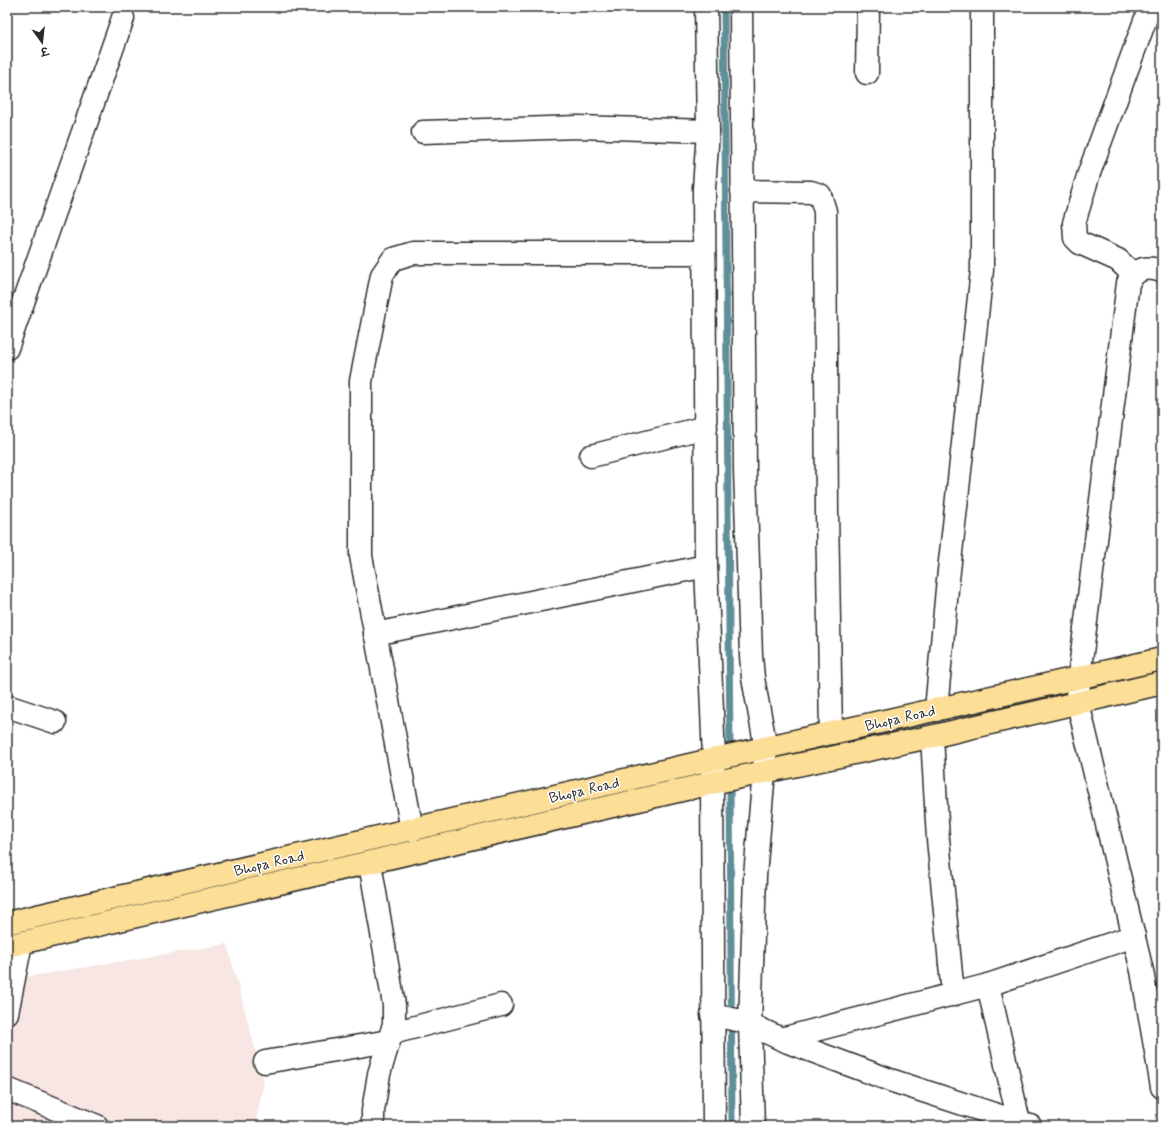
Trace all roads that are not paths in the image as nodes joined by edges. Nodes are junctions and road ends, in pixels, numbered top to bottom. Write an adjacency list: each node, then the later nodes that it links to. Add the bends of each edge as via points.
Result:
1 (706, 7): 8 (street)
2 (741, 7): 10 (street)
3 (868, 7): 7 (street)
4 (982, 7): 24 (street, via 982,270)
5 (1150, 7): 13 (street, via 1089,173 1074,223 1075,238 1080,243 1118,260)
6 (123, 18): 14 (street)
7 (867, 73)
8 (708, 131): 9 (street, via 578,127); 11 (street, via 704,188)
9 (423, 132)
10 (742, 191): 26 (street, via 811,192 820,195 825,211); 28 (street, via 745,470 751,656)
11 (704, 253): 15 (street); 18 (street, via 413,253 393,259 382,275 361,380 361,556)
12 (1162, 271): 13 (street, via 1153,268)
13 (1133, 274): 20 (street, via 1128,283)
14 (7, 348)
15 (706, 427): 16 (street); 17 (street)
16 (591, 456)
17 (706, 566): 18 (street); 29 (street)
18 (374, 634): 32 (street)
19 (1162, 659): 20 (main road, Bhopa Road)
20 (1079, 677): 22 (street); 24 (main road, Bhopa Road)
21 (1162, 683): 22 (main road, Bhopa Road)
22 (1078, 703): 27 (main road, Bhopa Road); 35 (street)
23 (7, 706): 25 (street)
24 (936, 710): 26 (main road, Bhopa Road)
25 (55, 722)
26 (831, 734): 28 (main road, Bhopa Road)
27 (932, 737): 30 (main road, Bhopa Road); 40 (street, via 938,839)
28 (761, 749): 29 (main road, Bhopa Road); 30 (street)
29 (719, 758): 31 (street); 32 (main road, Bhopa Road)
30 (759, 773): 31 (main road, Bhopa Road); 44 (street)
31 (716, 782): 33 (main road, Bhopa Road); 43 (street)
32 (412, 830): 34 (main road, Bhopa Road)
33 (370, 863): 36 (main road, Bhopa Road); 45 (street, via 394,1005)
34 (7, 923)
35 (1134, 936): 37 (street); 39 (street)
36 (14, 944): 42 (street)
37 (1142, 971): 38 (street); 48 (street)
38 (1162, 978)
39 (988, 985): 40 (street); 50 (street)
40 (953, 994): 46 (street)
41 (501, 1005): 45 (street)
42 (7, 1013)
43 (716, 1016): 44 (street); 53 (street)
44 (746, 1023): 46 (street); 54 (street)
45 (391, 1037): 47 (street); 52 (street, via 372,1111)
46 (781, 1039): 50 (street, via 890,1080)
47 (265, 1062)
48 (1162, 1087)
49 (7, 1089): 51 (street)
50 (1026, 1125)
51 (97, 1126)
52 (373, 1126)
53 (714, 1126)
54 (753, 1126)

